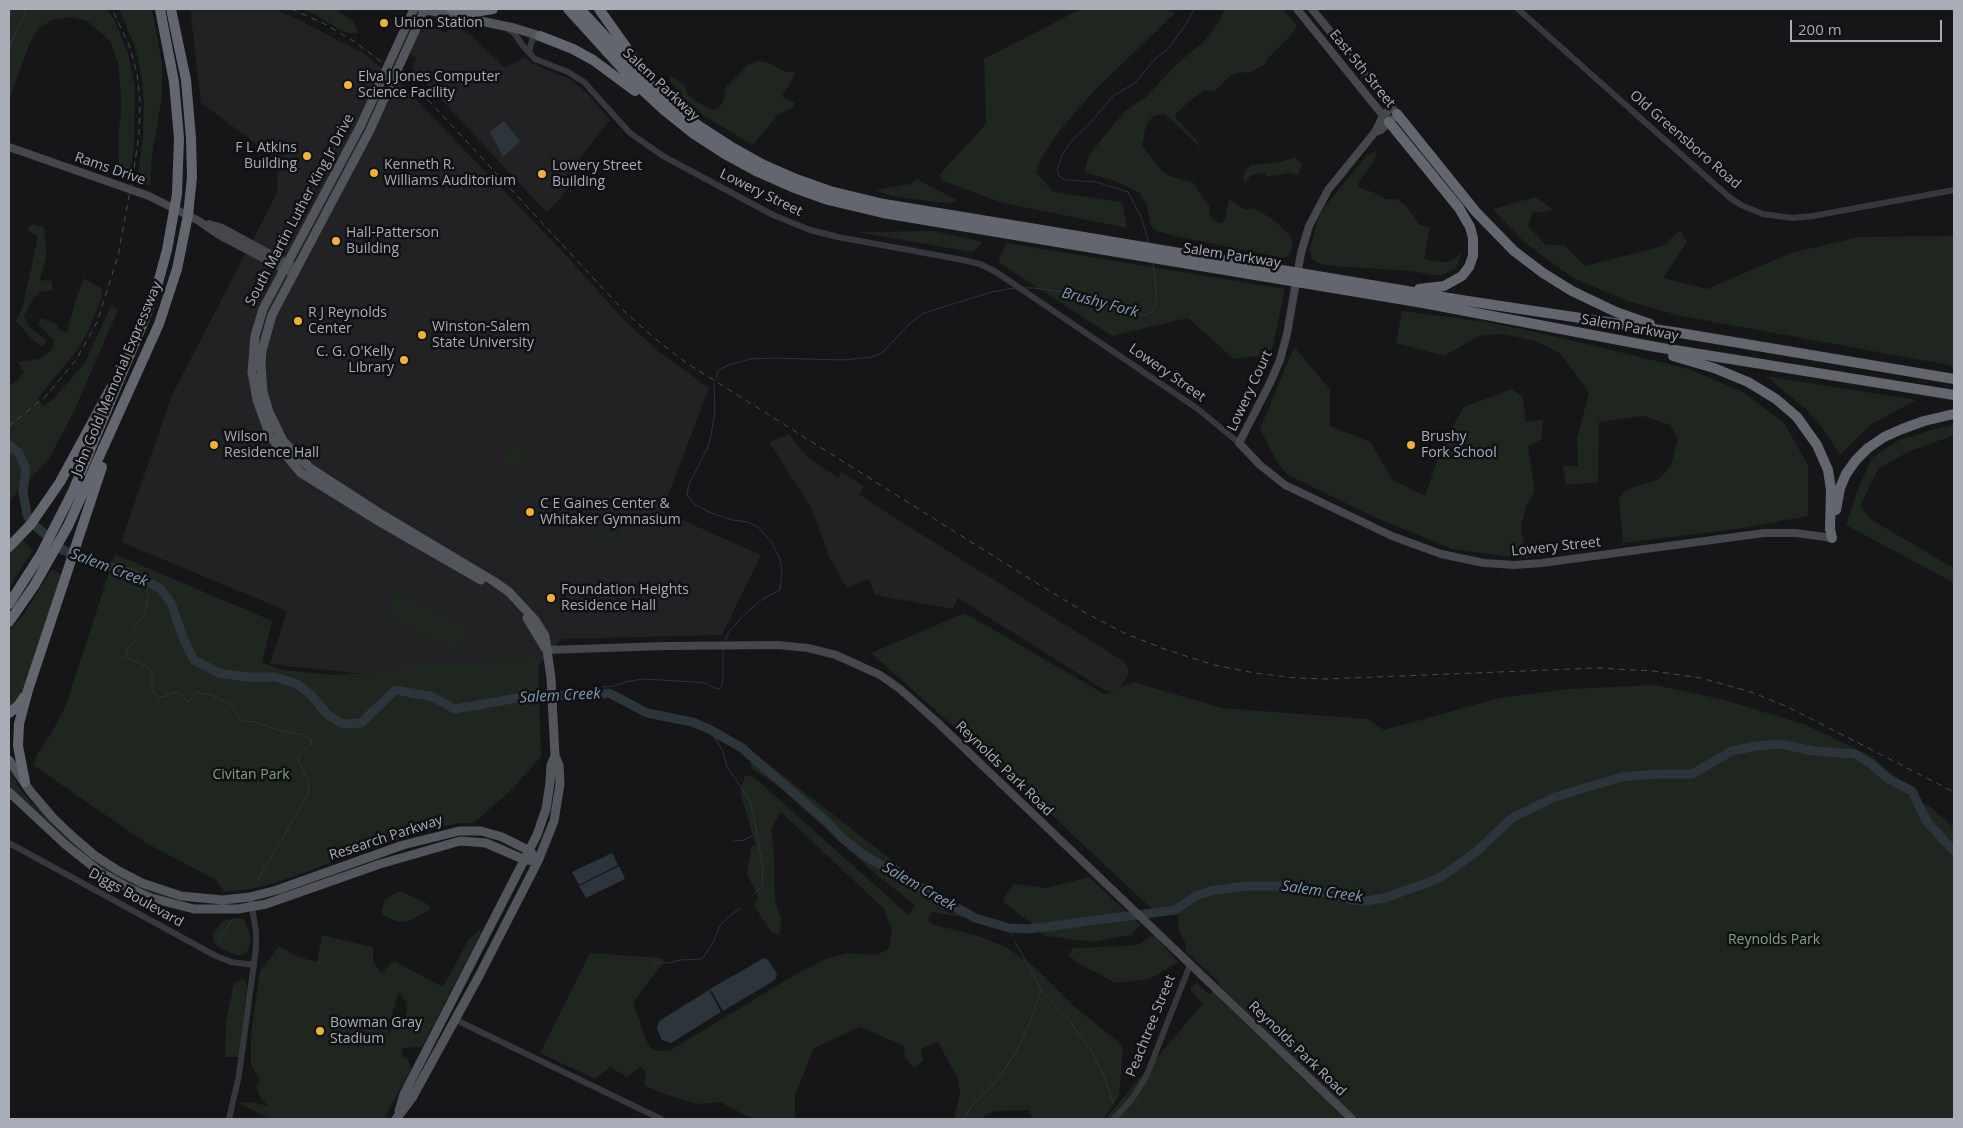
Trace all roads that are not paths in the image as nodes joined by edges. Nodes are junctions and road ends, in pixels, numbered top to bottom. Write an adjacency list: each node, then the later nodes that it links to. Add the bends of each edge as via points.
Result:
1 (160, 9): 29 (highway, John Gold Memorial Expressway, via 177,101 178,176 163,265)
2 (173, 9): 32 (highway, John Gold Memorial Expressway, via 190,118 192,177 188,215 180,261 166,306)
3 (414, 9): 23 (main road, South Martin Luther King Jr Drive, via 360,126)
4 (424, 9): 13 (main road); 24 (main road, South Martin Luther King Jr Drive, via 369,132)
5 (451, 9): 6 (highway, via 474,12)
6 (493, 9)
7 (568, 9): 19 (highway, Salem Parkway, via 650,98)
8 (580, 9): 16 (highway, Salem Parkway)
9 (599, 9): 16 (highway)
10 (1297, 9): 18 (main road, East 5th Street)
11 (1312, 9): 17 (main road, East 5th Street)
12 (1518, 9): 21 (street, Old Greensboro Road, via 1741,205 1763,214 1790,218)
13 (502, 27): 14 (main road); 15 (street, Lowery Street, via 515,34)
14 (540, 36): 15 (street, via 532,40); 19 (highway, via 593,60)
15 (529, 53): 34 (street, Lowery Street, via 584,82 614,117 646,145 778,217 831,235 972,262 1006,278 1204,414)
16 (670, 103): 22 (highway, Salem Parkway, via 714,137 746,155 779,172 830,191)
17 (1394, 111): 18 (main road, Lowery Court); 27 (highway, via 1488,226 1528,263 1601,306)
18 (1386, 119): 26 (highway, via 1459,208 1470,227 1474,244 1471,262 1458,280 1438,288); 34 (main road, Lowery Court, via 1381,130 1375,132 1328,190 1313,217 1301,253 1280,360)
19 (679, 122): 22 (highway, Salem Parkway, via 750,168 792,188 828,200 882,213)
20 (9, 147): 23 (main road, Rams Drive, via 164,202 199,221 222,228)
21 (1954, 190)
22 (1117, 246): 25 (highway, Salem Parkway)
23 (285, 265): 24 (main road, Rams Drive); 40 (main road, South Martin Luther King Jr Drive, via 258,323 252,360 257,400 270,436 301,473 503,594 523,612)
24 (294, 271): 40 (main road, South Martin Luther King Jr Drive, via 269,324 261,360 263,392 283,441 310,468 328,480 510,592 545,636)
25 (1315, 279): 26 (highway, Salem Parkway); 28 (highway, Salem Parkway)
26 (1403, 289): 27 (highway, Salem Parkway)
27 (1680, 333): 30 (highway, Salem Parkway)
28 (1619, 341): 31 (highway, Salem Parkway); 35 (highway, via 1725,372 1759,388 1790,411 1812,437 1825,461 1831,490)
29 (134, 345): 36 (highway, via 65,474); 37 (highway, John Gold Memorial Expressway)
30 (1954, 379)
31 (1954, 395)
32 (122, 408): 37 (highway, John Gold Memorial Expressway, via 68,526); 41 (highway)
33 (1954, 414): 35 (highway, via 1902,428 1861,454 1840,488)
34 (1238, 443): 35 (main road, Lowery Street, via 1285,485 1408,543 1470,561 1528,564 1770,533)
35 (1832, 538)
36 (9, 548)
37 (45, 558): 38 (highway, John Gold Memorial Expressway); 39 (highway, John Gold Memorial Expressway)
38 (9, 604)
39 (9, 622)
40 (546, 650): 43 (main road, South Martin Luther King Jr Drive); 54 (main road, Reynolds Park Road, via 778,645 823,651 864,667 891,682 937,722)
41 (28, 690): 42 (highway); 45 (highway, via 18,735)
42 (9, 713)
43 (555, 756): 48 (main road, South Martin Luther King Jr Drive, via 546,809); 50 (main road, South Martin Luther King Jr Drive, via 559,766 558,802)
44 (9, 760): 45 (main road, Research Parkway)
45 (25, 782): 51 (main road, Research Parkway, via 73,837 129,877 168,893 195,898 223,900)
46 (9, 792): 52 (main road, Research Parkway, via 76,854 106,876 138,893 165,903 194,908)
47 (9, 843): 53 (street, Diggs Boulevard, via 216,956)
48 (530, 850): 49 (main road, South Martin Luther King Jr Drive); 50 (main road); 51 (main road, Research Parkway, via 481,831 459,831 403,845)
49 (525, 860): 50 (main road, Research Parkway); 52 (main road, Research Parkway, via 486,843 453,842); 55 (main road, South Martin Luther King Jr Drive)
50 (538, 861): 56 (main road, South Martin Luther King Jr Drive)
51 (250, 897): 52 (street)
52 (252, 907): 53 (street, via 256,931)
53 (254, 965): 58 (street, via 239,1075)
54 (1190, 965): 60 (street, Peachtree Street, via 1146,1077); 61 (main road, Reynolds Park Road)
55 (466, 974): 56 (main road, via 452,1014); 57 (main road, South Martin Luther King Jr Drive, via 404,1094)
56 (454, 1019): 57 (main road, South Martin Luther King Jr Drive, via 412,1098); 59 (street)
57 (397, 1117)
58 (229, 1119)
59 (661, 1119)
60 (1114, 1119)
61 (1352, 1119)

